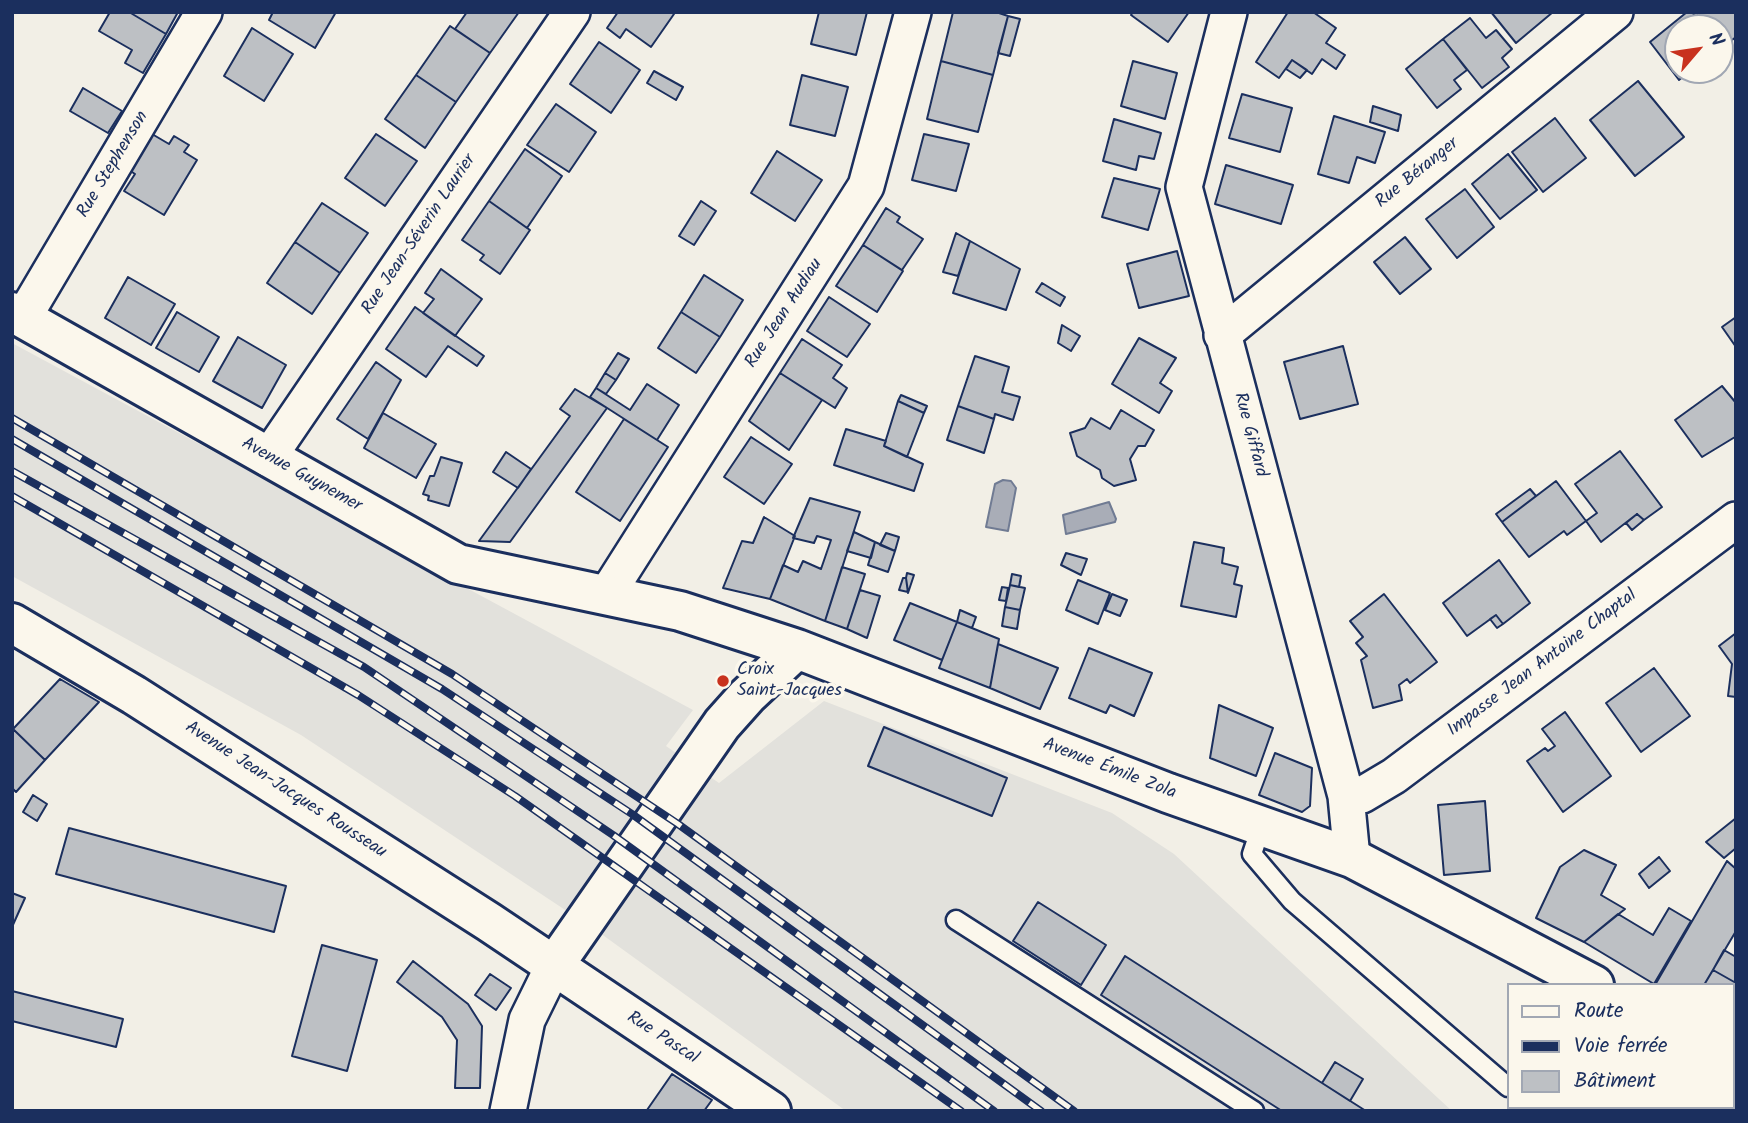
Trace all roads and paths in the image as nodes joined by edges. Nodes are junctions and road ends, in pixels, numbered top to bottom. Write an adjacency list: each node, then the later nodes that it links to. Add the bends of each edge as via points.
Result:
1 (204, 12): 6 (street, Rue Stephenson)
2 (572, 12): 8 (street, Rue Jean-Séverin Laurier)
3 (913, 12): 10 (street, Rue Jean Audiau, via 866,186)
4 (1229, 12): 7 (street, Rue Giffard, via 1184,187)
5 (1615, 12): 7 (street, Rue Béranger)
6 (18, 315): 8 (main road, Avenue Guynemer)
7 (1222, 335): 13 (street, Rue Giffard)
8 (268, 458): 10 (main road, Avenue Guynemer, via 458,564)
9 (1736, 520): 13 (street, Impasse Jean Antoine Chaptal, via 1394,776 1362,795)
10 (607, 594): 12 (main road, Avenue Émile Zola, via 680,611)
11 (12, 623): 17 (main road, Avenue Jean-Jacques Rousseau, via 134,695)
12 (797, 649): 14 (main road, Avenue Émile Zola); 17 (main road, via 729,714)
13 (1346, 796): 15 (street, Rue Giffard)
14 (1261, 827): 15 (main road, Avenue Émile Zola); 19 (lane, via 1252,855 1293,901)
15 (1352, 859): 18 (main road, Avenue Émile Zola)
16 (956, 920): 22 (lane)
17 (553, 967): 20 (street, via 527,1020); 21 (main road, Rue Pascal)
18 (1590, 983)
19 (1506, 1085)
20 (508, 1111)
21 (771, 1111)
22 (1254, 1111)

